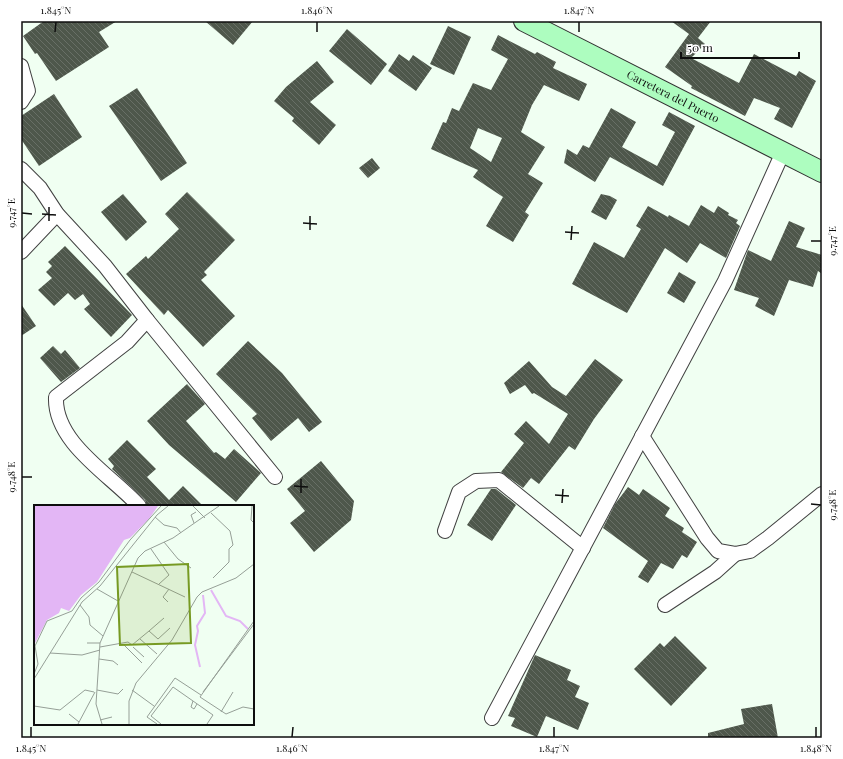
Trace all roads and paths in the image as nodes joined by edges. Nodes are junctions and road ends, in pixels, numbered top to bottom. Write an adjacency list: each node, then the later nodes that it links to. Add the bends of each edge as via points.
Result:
1 (524, 21): 4 (main road, Carretera del Puerto)
2 (21, 66): 3 (street, via 28,91)
3 (21, 102)
4 (783, 152): 6 (main road, Carretera del Puerto); 10 (street, via 725,281)
5 (21, 168): 7 (street, via 40,188)
6 (822, 172)
7 (56, 214): 8 (street); 9 (street, via 105,266)
8 (21, 252)
9 (147, 320): 11 (street); 13 (street, via 127,342 56,397 60,424 82,452)
10 (642, 436): 15 (street); 16 (street, via 707,538 718,551)
11 (275, 477)
12 (822, 494): 16 (street, via 750,551)
13 (137, 505)
14 (445, 532): 15 (street, via 459,492 476,481 499,480)
15 (583, 548): 18 (street)
16 (735, 554): 17 (street, via 715,572)
17 (665, 605)
18 (492, 718)

